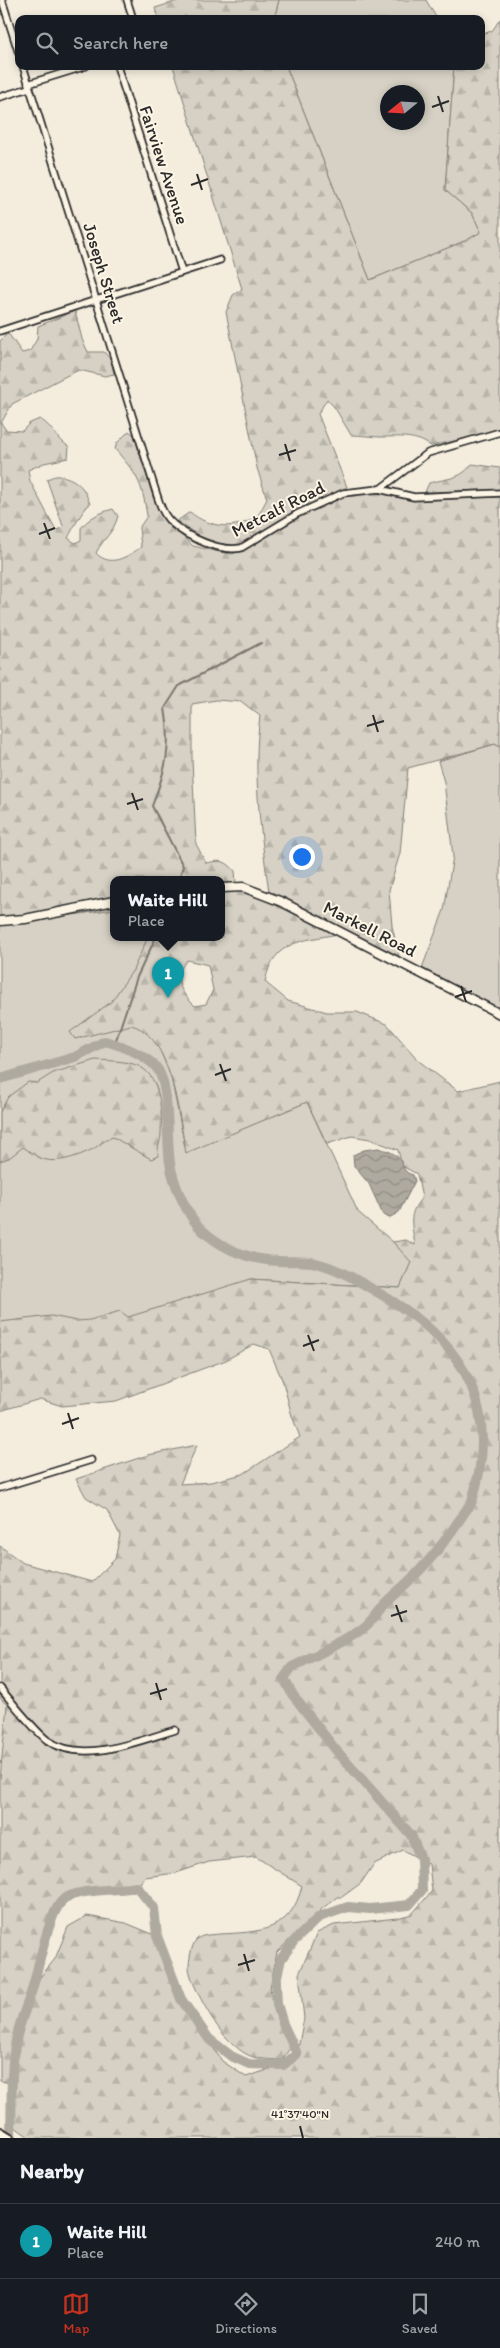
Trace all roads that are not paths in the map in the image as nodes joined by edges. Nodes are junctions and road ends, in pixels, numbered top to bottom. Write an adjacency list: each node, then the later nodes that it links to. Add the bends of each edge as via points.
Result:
1 (2, 0): 4 (street)
2 (127, 0): 3 (street)
3 (132, 15)
4 (15, 41)
5 (24, 70): 8 (street, Joseph Street)
6 (75, 70): 8 (street)
7 (118, 70): 11 (street, Fairview Avenue)
8 (29, 86): 9 (street); 12 (street, Joseph Street)
9 (0, 97)
10 (220, 260): 11 (street)
11 (182, 272): 12 (street)
12 (96, 298): 13 (street); 15 (street, Joseph Street)
13 (0, 331)
14 (500, 432): 16 (street, via 428,453)
15 (154, 489): 16 (street, Metcalf Road, via 162,510 172,523 195,538 231,550 241,548 297,514 343,493)
16 (380, 489): 17 (street, Metcalf Road, via 414,497)
17 (500, 493)
18 (225, 888): 21 (street, Markell Road, via 243,887 282,902)
19 (110, 902): 20 (street)
20 (0, 921)
21 (500, 1014)
22 (90, 1460): 23 (street)
23 (0, 1488)
24 (0, 1688): 25 (street, via 48,1740 77,1752 111,1748)
25 (175, 1730)
26 (0, 2133): 27 (highway)
27 (8, 2138)

